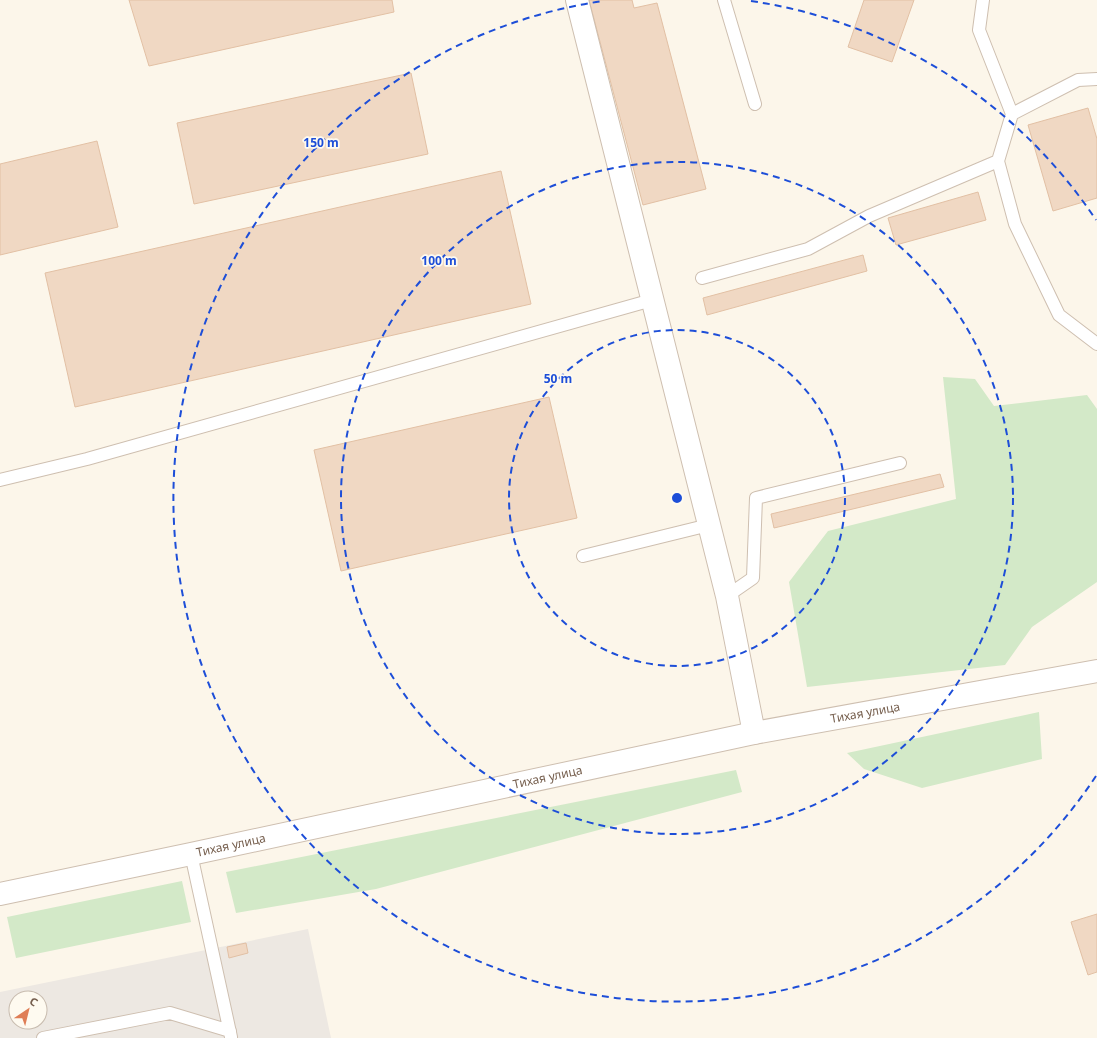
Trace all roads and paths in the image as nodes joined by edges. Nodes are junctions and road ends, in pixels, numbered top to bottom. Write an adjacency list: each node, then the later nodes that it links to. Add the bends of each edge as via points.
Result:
1 (577, 0): 9 (street)
2 (724, 0): 5 (lane)
3 (983, 0): 6 (lane, via 979,30)
4 (1097, 79): 6 (lane, via 1078,80)
5 (755, 104)
6 (1012, 114): 7 (lane)
7 (998, 161): 8 (lane, via 869,216 808,248); 10 (lane, via 1015,224 1059,315)
8 (702, 278)
9 (652, 300): 12 (lane, via 86,459); 13 (street)
10 (1097, 344)
11 (900, 463): 15 (lane, via 756,498 753,578)
12 (0, 480)
13 (709, 525): 14 (lane); 15 (street)
14 (583, 556)
15 (727, 596): 17 (street)
16 (1097, 670): 17 (street, Тихая улица)
17 (754, 733): 18 (street, Тихая улица)
18 (191, 854): 19 (street, Тихая улица); 20 (lane)
19 (0, 894)
20 (230, 1035): 21 (lane, via 170,1013)
21 (43, 1038)

